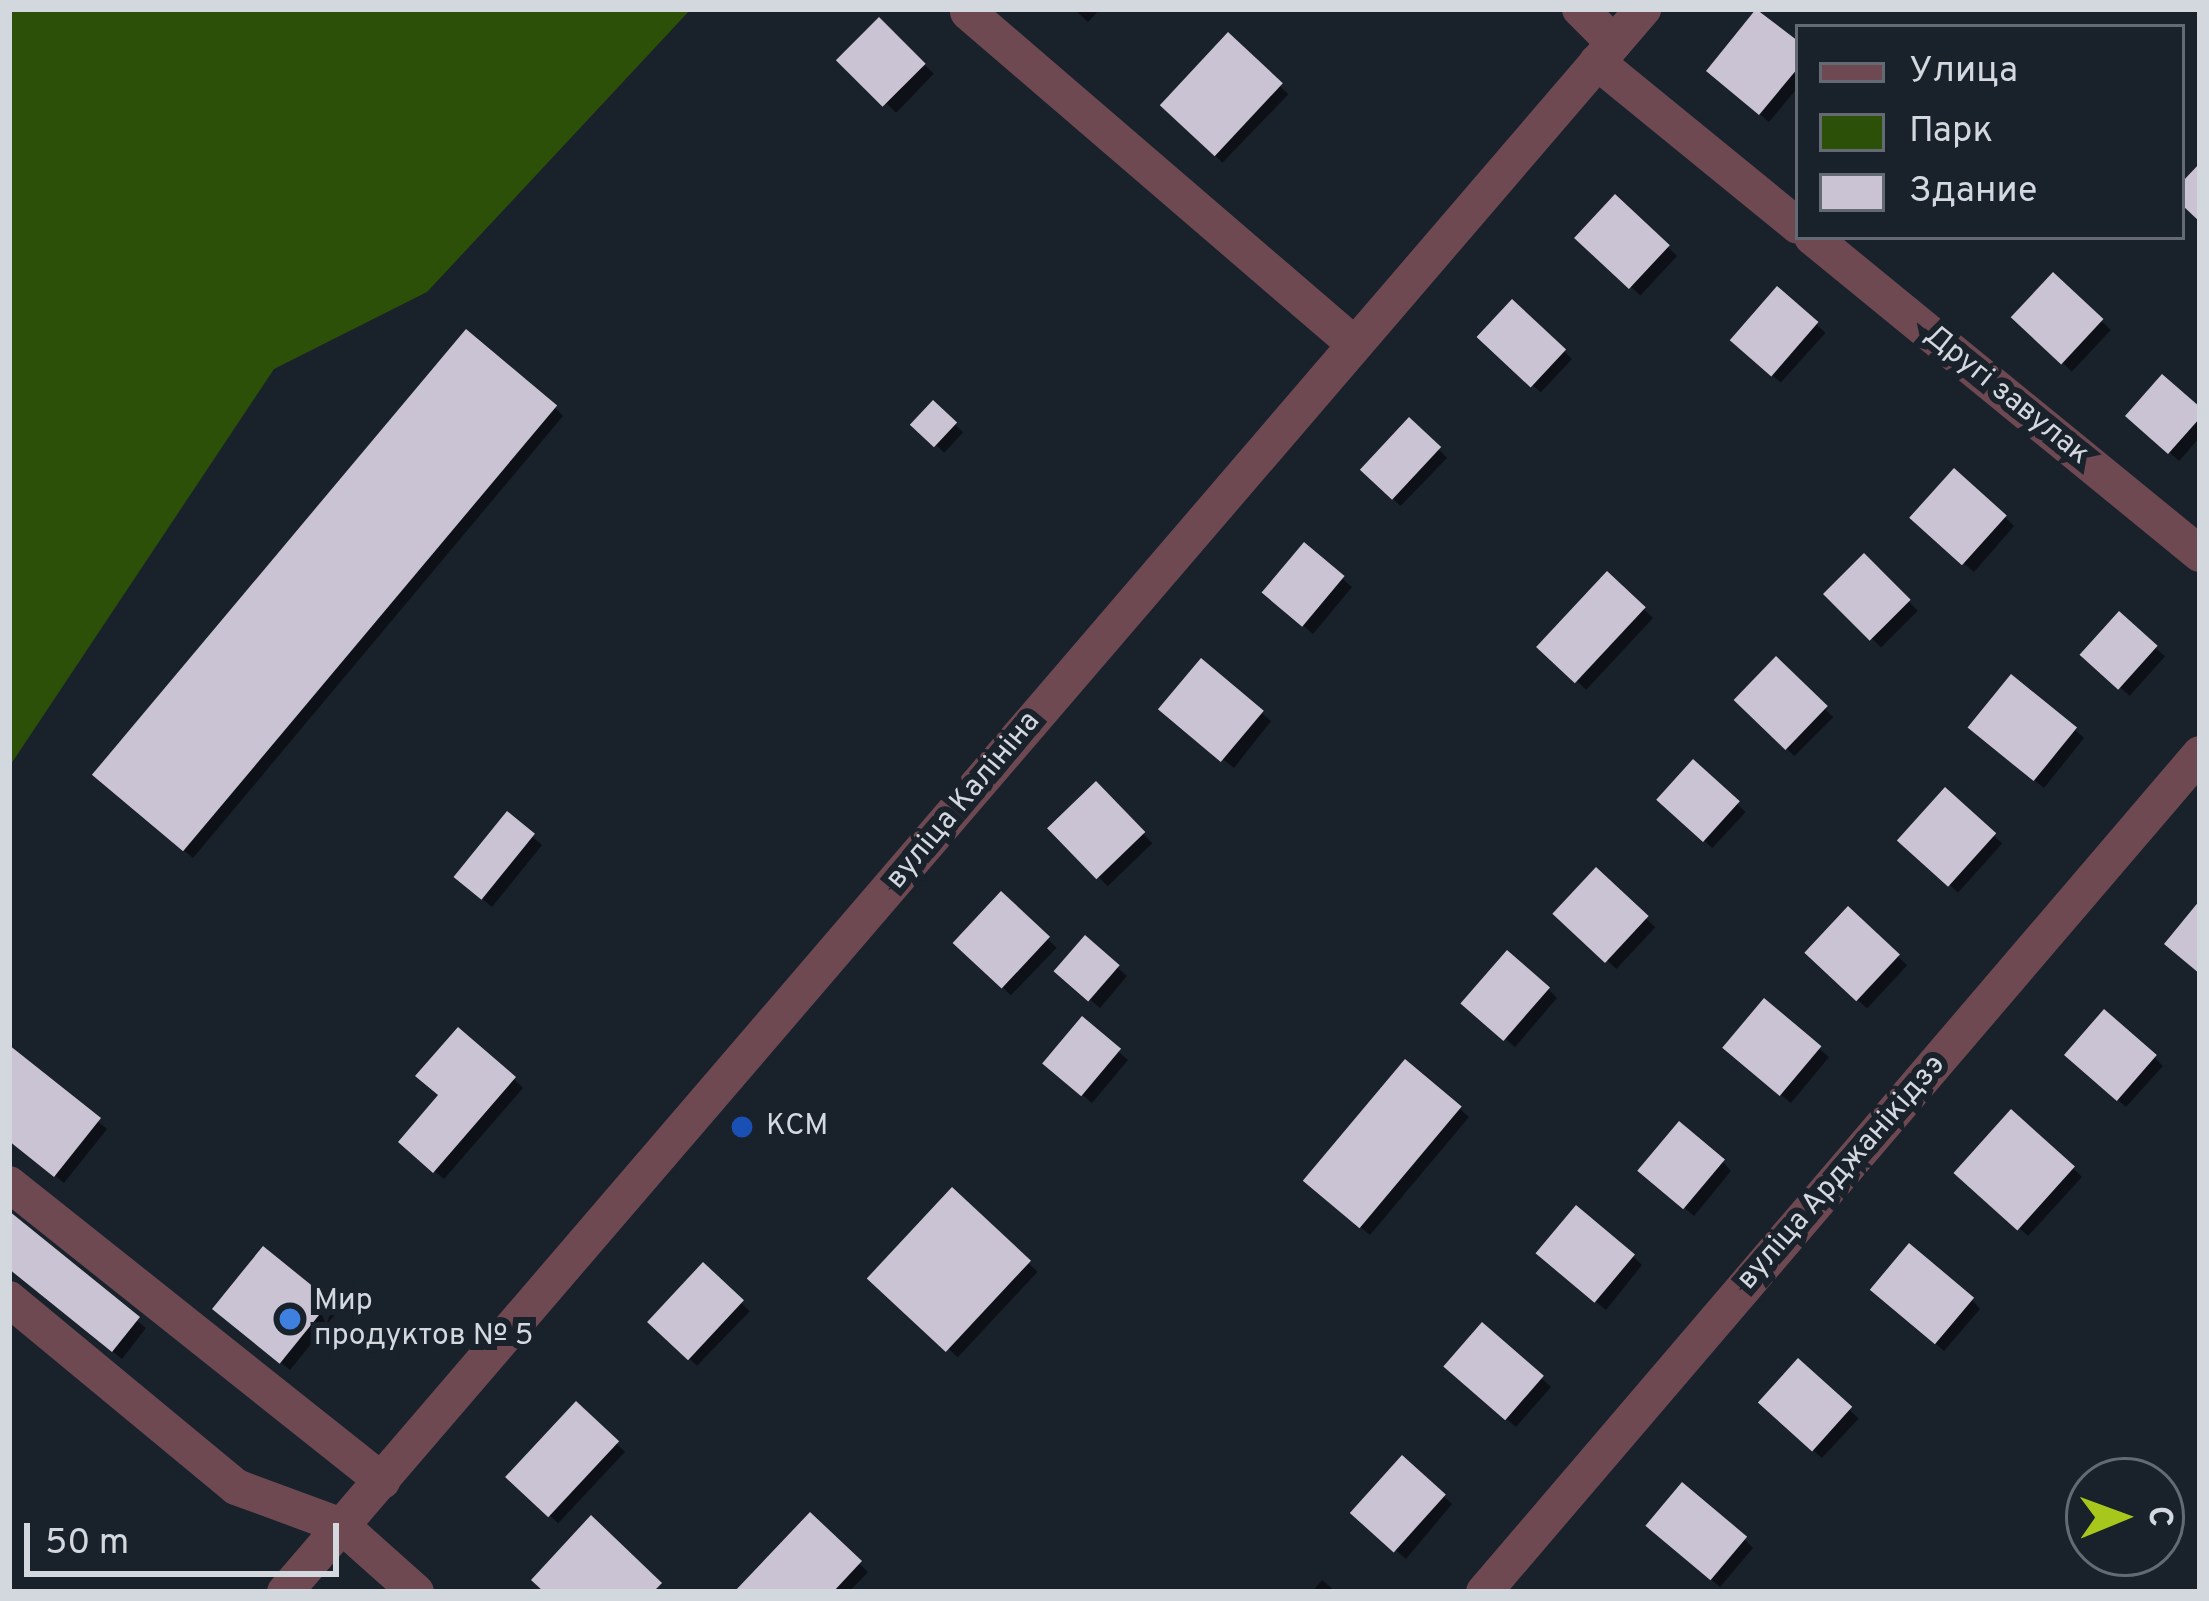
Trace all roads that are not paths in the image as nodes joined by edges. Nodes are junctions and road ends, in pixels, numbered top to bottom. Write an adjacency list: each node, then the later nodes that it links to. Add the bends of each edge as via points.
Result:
1 (1580, 9): 4 (street)
2 (1643, 9): 4 (street, вуліца Калініна)
3 (968, 12): 7 (street)
4 (1605, 52): 5 (street); 7 (street, вуліца Калініна)
5 (1795, 223)
6 (1816, 240): 8 (street, Другі завулак)
7 (1353, 343): 12 (street, вуліца Калініна)
8 (2200, 554)
9 (2200, 754): 16 (street, вуліца Арджанікідзэ)
10 (9, 1184): 12 (street)
11 (9, 1299): 13 (street, via 236,1487)
12 (382, 1481): 13 (street, вуліца Калініна)
13 (342, 1526): 14 (street, вуліца Калініна); 15 (street)
14 (285, 1592)
15 (416, 1592)
16 (1484, 1592)

